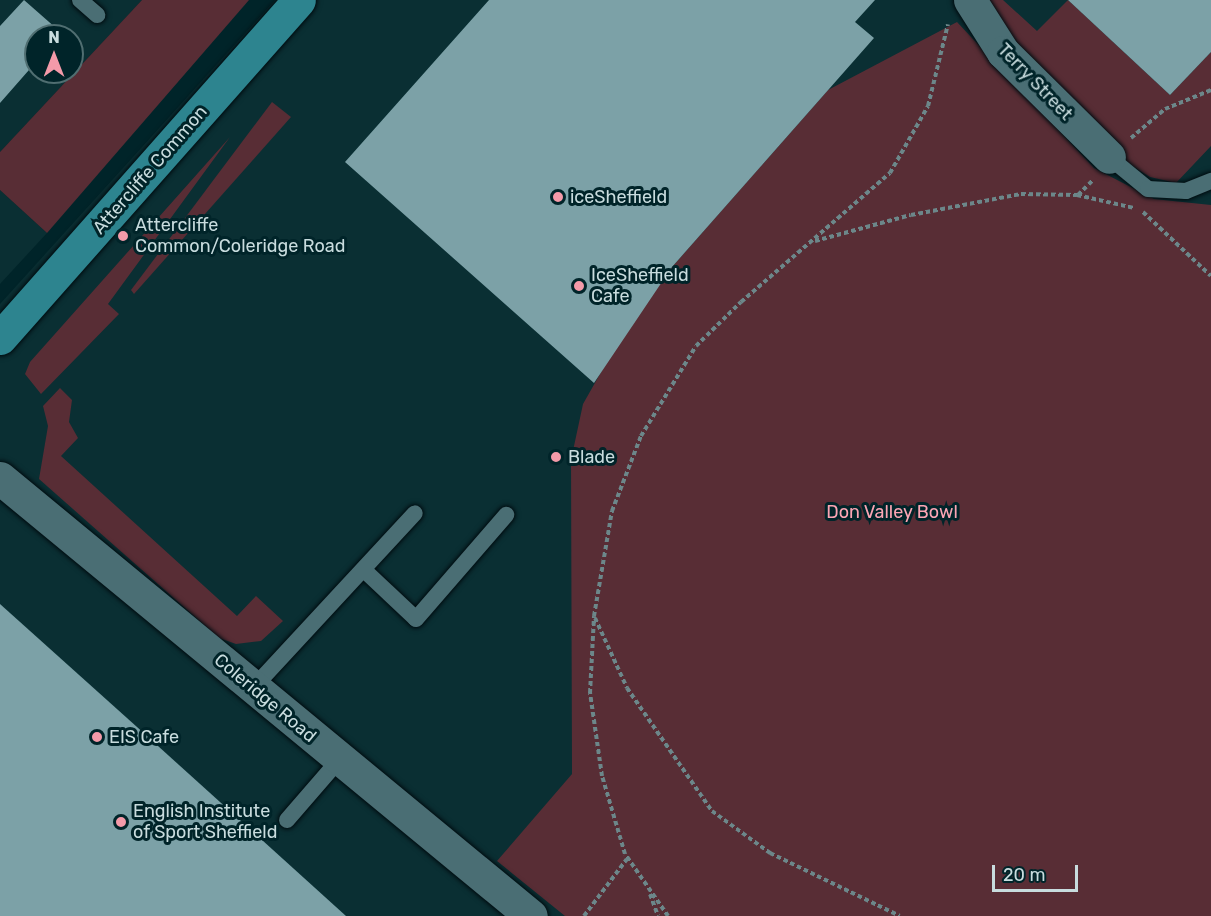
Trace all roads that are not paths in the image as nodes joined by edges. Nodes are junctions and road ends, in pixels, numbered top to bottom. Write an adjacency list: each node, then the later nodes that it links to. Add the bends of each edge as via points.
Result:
1 (80, 0): 4 (lane)
2 (299, 0): 7 (main road, Attercliffe Common)
3 (959, 9): 5 (street, Terry Street)
4 (98, 15)
5 (1109, 157): 6 (lane, via 1148,189 1186,191)
6 (1211, 181)
7 (3, 330)
8 (0, 478): 12 (street, Coleridge Road)
9 (415, 513): 11 (lane)
10 (506, 515): 11 (lane, via 416,619)
11 (364, 570): 12 (lane)
12 (253, 688): 13 (street, Coleridge Road)
13 (339, 760): 14 (lane); 15 (street, Coleridge Road)
14 (287, 820)
15 (531, 916)

